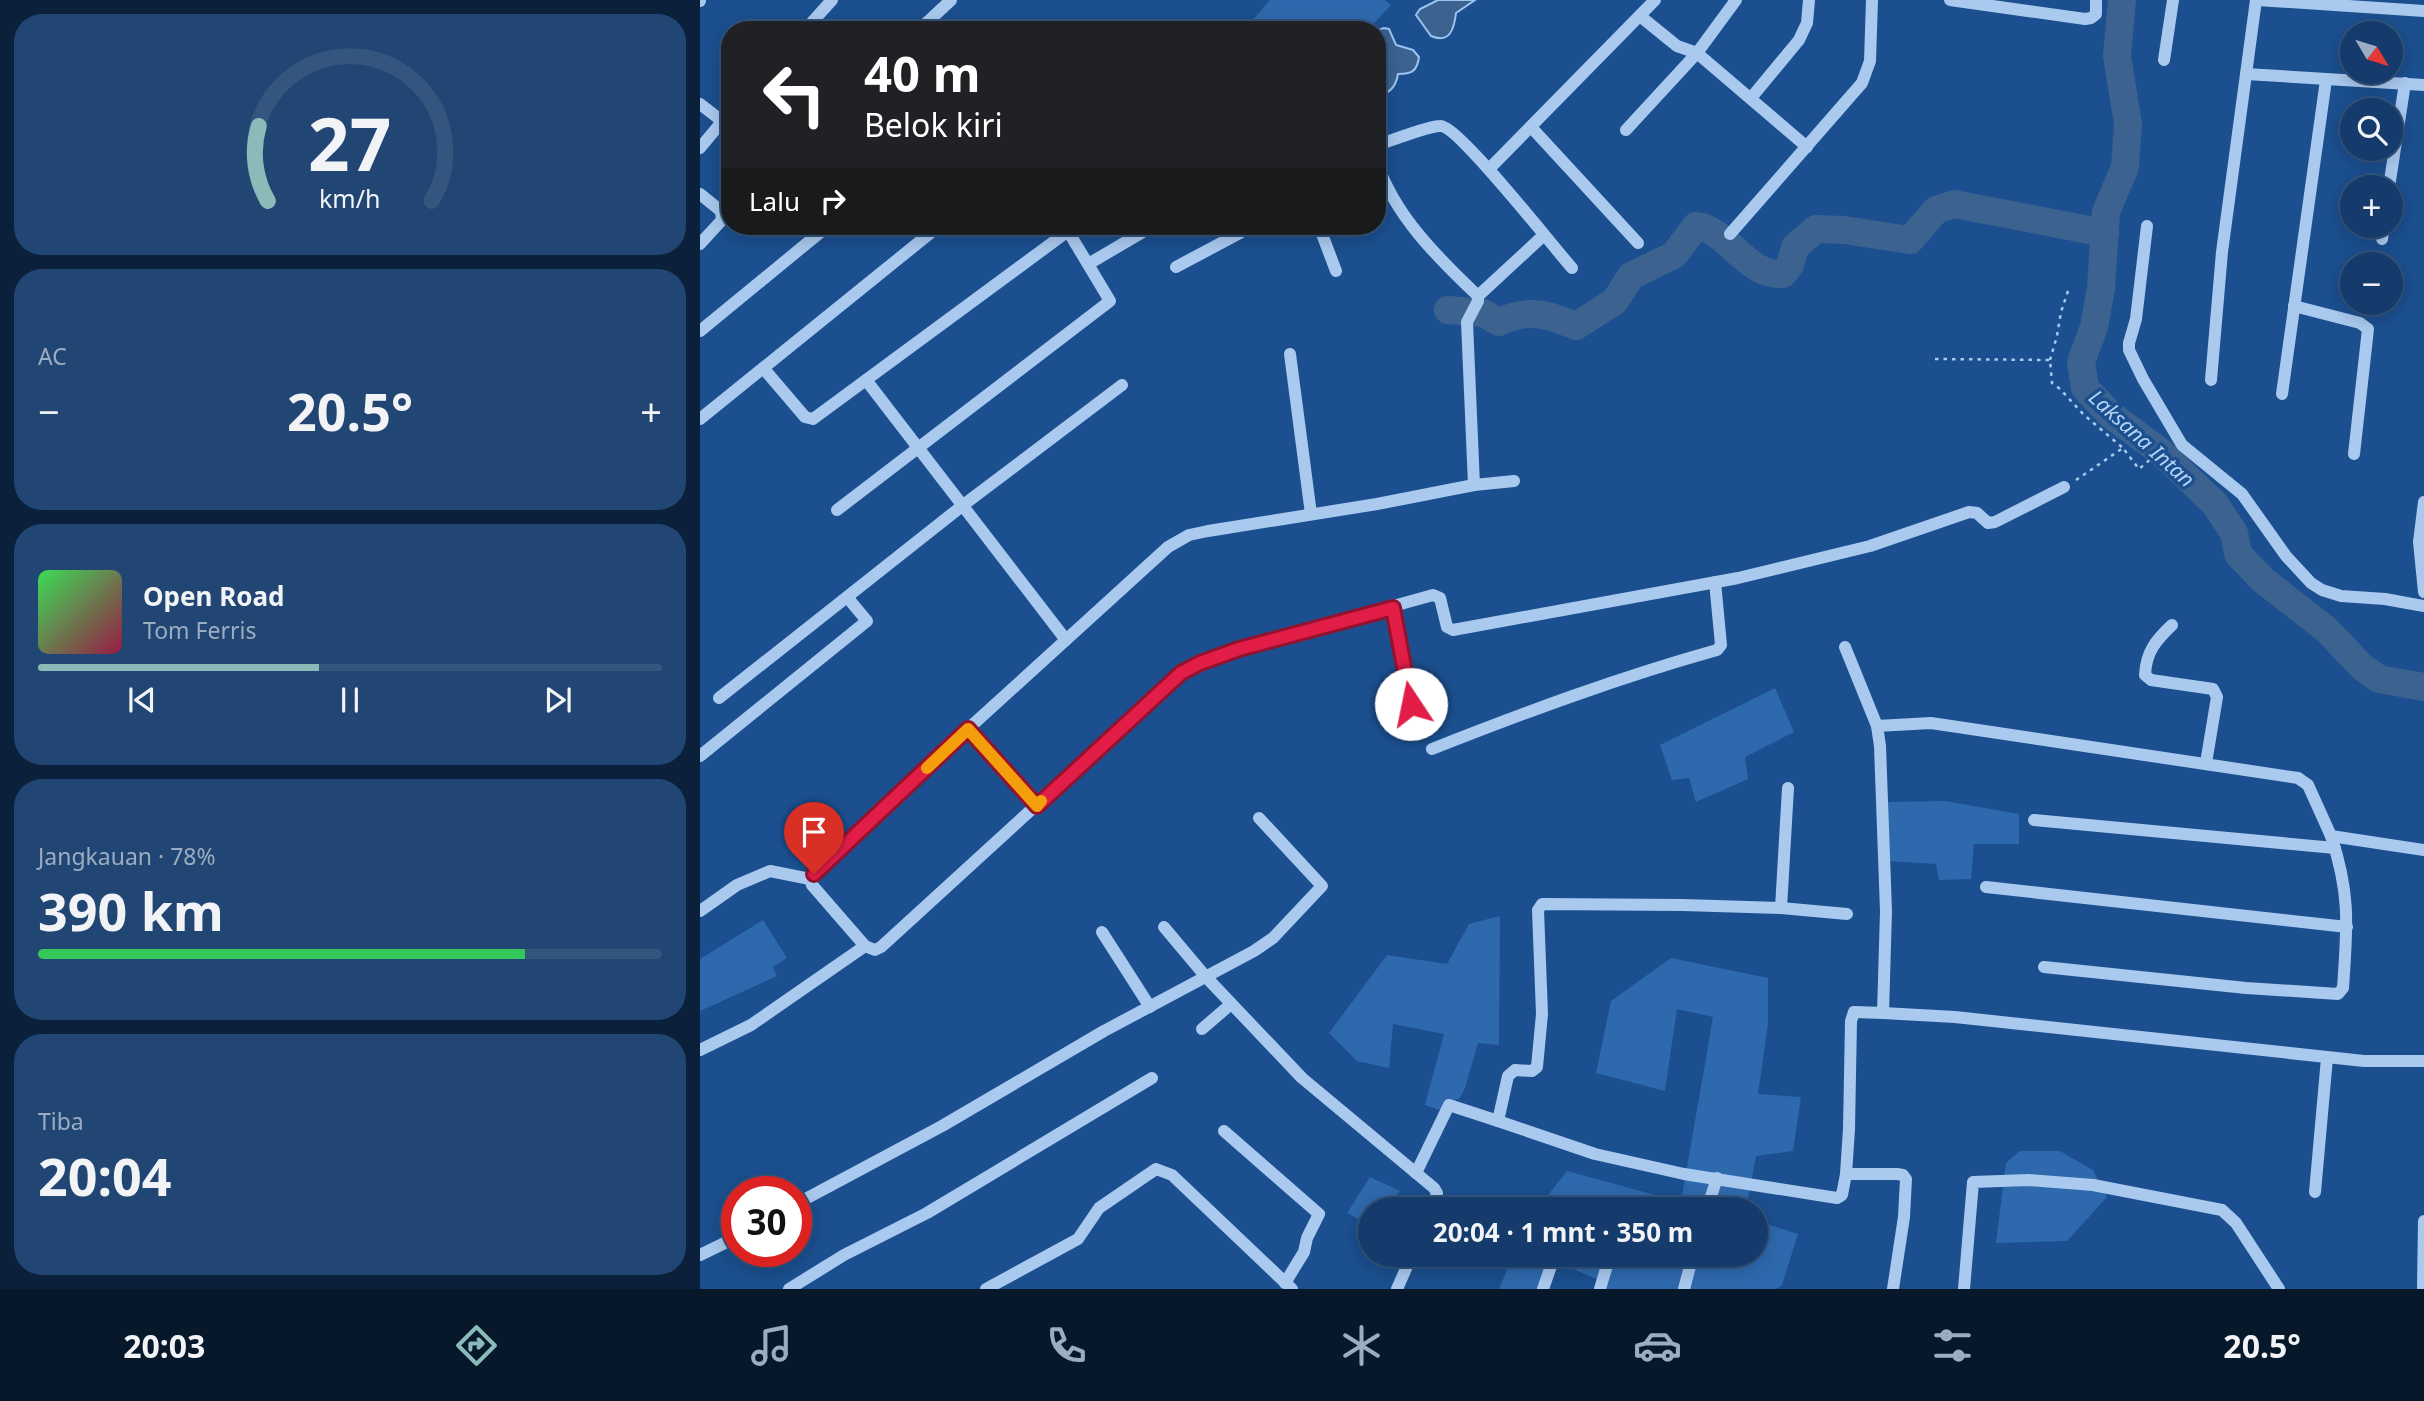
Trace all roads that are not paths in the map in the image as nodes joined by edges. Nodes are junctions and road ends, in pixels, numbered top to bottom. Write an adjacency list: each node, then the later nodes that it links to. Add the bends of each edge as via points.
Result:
1 (832, 0): 13 (street)
2 (951, 0): 14 (street)
3 (1656, 0): 12 (street)
4 (1736, 0): 15 (street)
5 (1809, 0): 21 (street, via 1807,23 1799,40)
6 (1872, 0): 28 (street, via 1867,73)
7 (1950, 0): 8 (street, via 2085,19 2096,14)
8 (2096, 0)
9 (2173, 0): 16 (street)
10 (2257, 0): 11 (street); 17 (street)
11 (2424, 11)
12 (1640, 16): 15 (street, via 1676,46); 25 (street)
13 (813, 21)
14 (929, 21)
15 (1697, 53): 21 (street); 26 (street)
16 (2164, 60)
17 (2246, 74): 18 (street); 58 (street, via 2222,252)
18 (2326, 80): 19 (street); 53 (street)
19 (2405, 83): 20 (street); 31 (street)
20 (2424, 85)
21 (1751, 98): 28 (street)
22 (700, 104): 23 (street)
23 (721, 114)
24 (721, 123): 29 (street)
25 (1531, 127): 30 (street); 46 (street)
26 (1626, 130)
27 (1386, 142): 30 (street, via 1440,125 1453,131)
28 (1807, 147): 37 (street)
29 (700, 148)
30 (1489, 169): 45 (street)
31 (2391, 175)
32 (1386, 187): 52 (street, via 1429,245)
33 (700, 194): 34 (street)
34 (721, 205)
35 (721, 223): 47 (street)
36 (2147, 226): 74 (street, via 2129,350 2177,438 2242,494 2311,583 2331,594)
37 (1730, 234)
38 (817, 235): 54 (street)
39 (928, 235): 56 (street)
40 (1063, 235): 57 (street)
41 (1076, 235): 48 (street)
42 (1138, 235): 48 (street)
43 (1237, 235): 49 (street)
44 (1322, 235): 51 (street)
45 (1544, 235): 50 (street); 52 (street)
46 (1638, 243)
47 (700, 244)
48 (1090, 264): 62 (street, via 1110,301)
49 (1176, 267)
50 (1572, 268)
51 (1336, 271)
52 (1478, 298): 65 (street, via 1467,332)
53 (2294, 306): 60 (street); 63 (street, via 2368,329)
54 (700, 331)
55 (1290, 354): 70 (street)
56 (764, 369): 57 (street, via 809,419); 61 (street)
57 (866, 380): 62 (street)
58 (2211, 380)
59 (1122, 385): 68 (street)
60 (2282, 394)
61 (700, 419)
62 (917, 448): 68 (street); 69 (street)
63 (2354, 454)
64 (1514, 481): 65 (street)
65 (1474, 485): 70 (street)
66 (2064, 487): 71 (street, via 1995,522 1969,512 1870,546)
67 (2424, 502): 72 (street, via 2418,542)
68 (962, 506): 73 (street); 77 (street)
69 (837, 510)
70 (1311, 514): 77 (street, via 1189,535 1168,547)
71 (1715, 582): 75 (street, via 1453,630 1447,627 1437,595); 83 (street, via 1721,645 1717,650 1552,702)
72 (2424, 592)
73 (847, 597): 79 (street); 84 (street, via 867,621)
74 (2424, 606)
75 (1393, 608): 80 (street); 87 (street, via 1239,649 1181,673)
76 (2172, 625): 85 (street, via 2152,646 2145,675 2151,680 2213,689 2217,697)
77 (1066, 640): 82 (street)
78 (1845, 647): 81 (street)
79 (719, 698)
80 (1411, 704)
81 (1877, 726): 85 (street, via 1931,723); 105 (street, via 1886,911)
82 (968, 729): 87 (street); 92 (street)
83 (1432, 749)
84 (700, 756)
85 (2206, 763): 90 (street, via 2302,779)
86 (1788, 788): 94 (street)
87 (1037, 806): 100 (street, via 888,941 875,950)
88 (1259, 818): 102 (street, via 1322,889 1273,938)
89 (2034, 820): 90 (street)
90 (2333, 842): 91 (street); 98 (street, via 2344,881)
91 (2424, 850)
92 (810, 879): 95 (street, via 770,871 737,885); 100 (street)
93 (1986, 887): 98 (street)
94 (1781, 908): 96 (street); 111 (street, via 1542,904 1538,910 1539,1063 1535,1070 1515,1070 1508,1076)
95 (700, 911)
96 (1847, 914)
97 (1164, 927): 102 (street)
98 (2347, 927): 101 (street, via 2343,988 2338,994)
99 (1102, 932): 104 (street)
100 (865, 946): 107 (street, via 751,1025)
101 (2044, 968)
102 (1206, 977): 103 (street); 104 (street)
103 (1231, 1004): 106 (street); 113 (street, via 1303,1078)
104 (1150, 1007): 117 (street)
105 (1883, 1013): 108 (street); 114 (street, via 1854,1012 1853,1016)
106 (1202, 1029)
107 (700, 1050)
108 (2327, 1058): 109 (street); 116 (street)
109 (2424, 1061)
110 (1152, 1077): 128 (street, via 927,1213)
111 (1498, 1121): 113 (street, via 1449,1105); 115 (street, via 1595,1154)
112 (1224, 1131): 127 (street, via 1319,1214)
113 (1416, 1173): 118 (street, via 1436,1190)
114 (1846, 1174): 115 (street, via 1844,1192 1838,1198); 134 (street, via 1897,1174 1906,1179)
115 (1717, 1178): 119 (street)
116 (2315, 1192)
117 (812, 1195)
118 (1435, 1197)
119 (1711, 1197)
120 (2424, 1222): 137 (street)
121 (721, 1245): 122 (street)
122 (700, 1255)
123 (1407, 1267): 130 (street)
124 (1551, 1267): 131 (street)
125 (1607, 1267): 132 (street)
126 (1690, 1267): 133 (street)
127 (1289, 1286): 129 (street, via 1172,1175 1156,1168 1098,1208 1078,1239)
128 (789, 1289)
129 (986, 1289)
130 (1397, 1289)
131 (1544, 1289)
132 (1600, 1289)
133 (1684, 1289)
134 (1893, 1289)
135 (1964, 1289): 136 (street, via 1973,1182 2028,1180 2093,1185 2222,1210 2236,1223)
136 (2279, 1289)
137 (2423, 1289)

